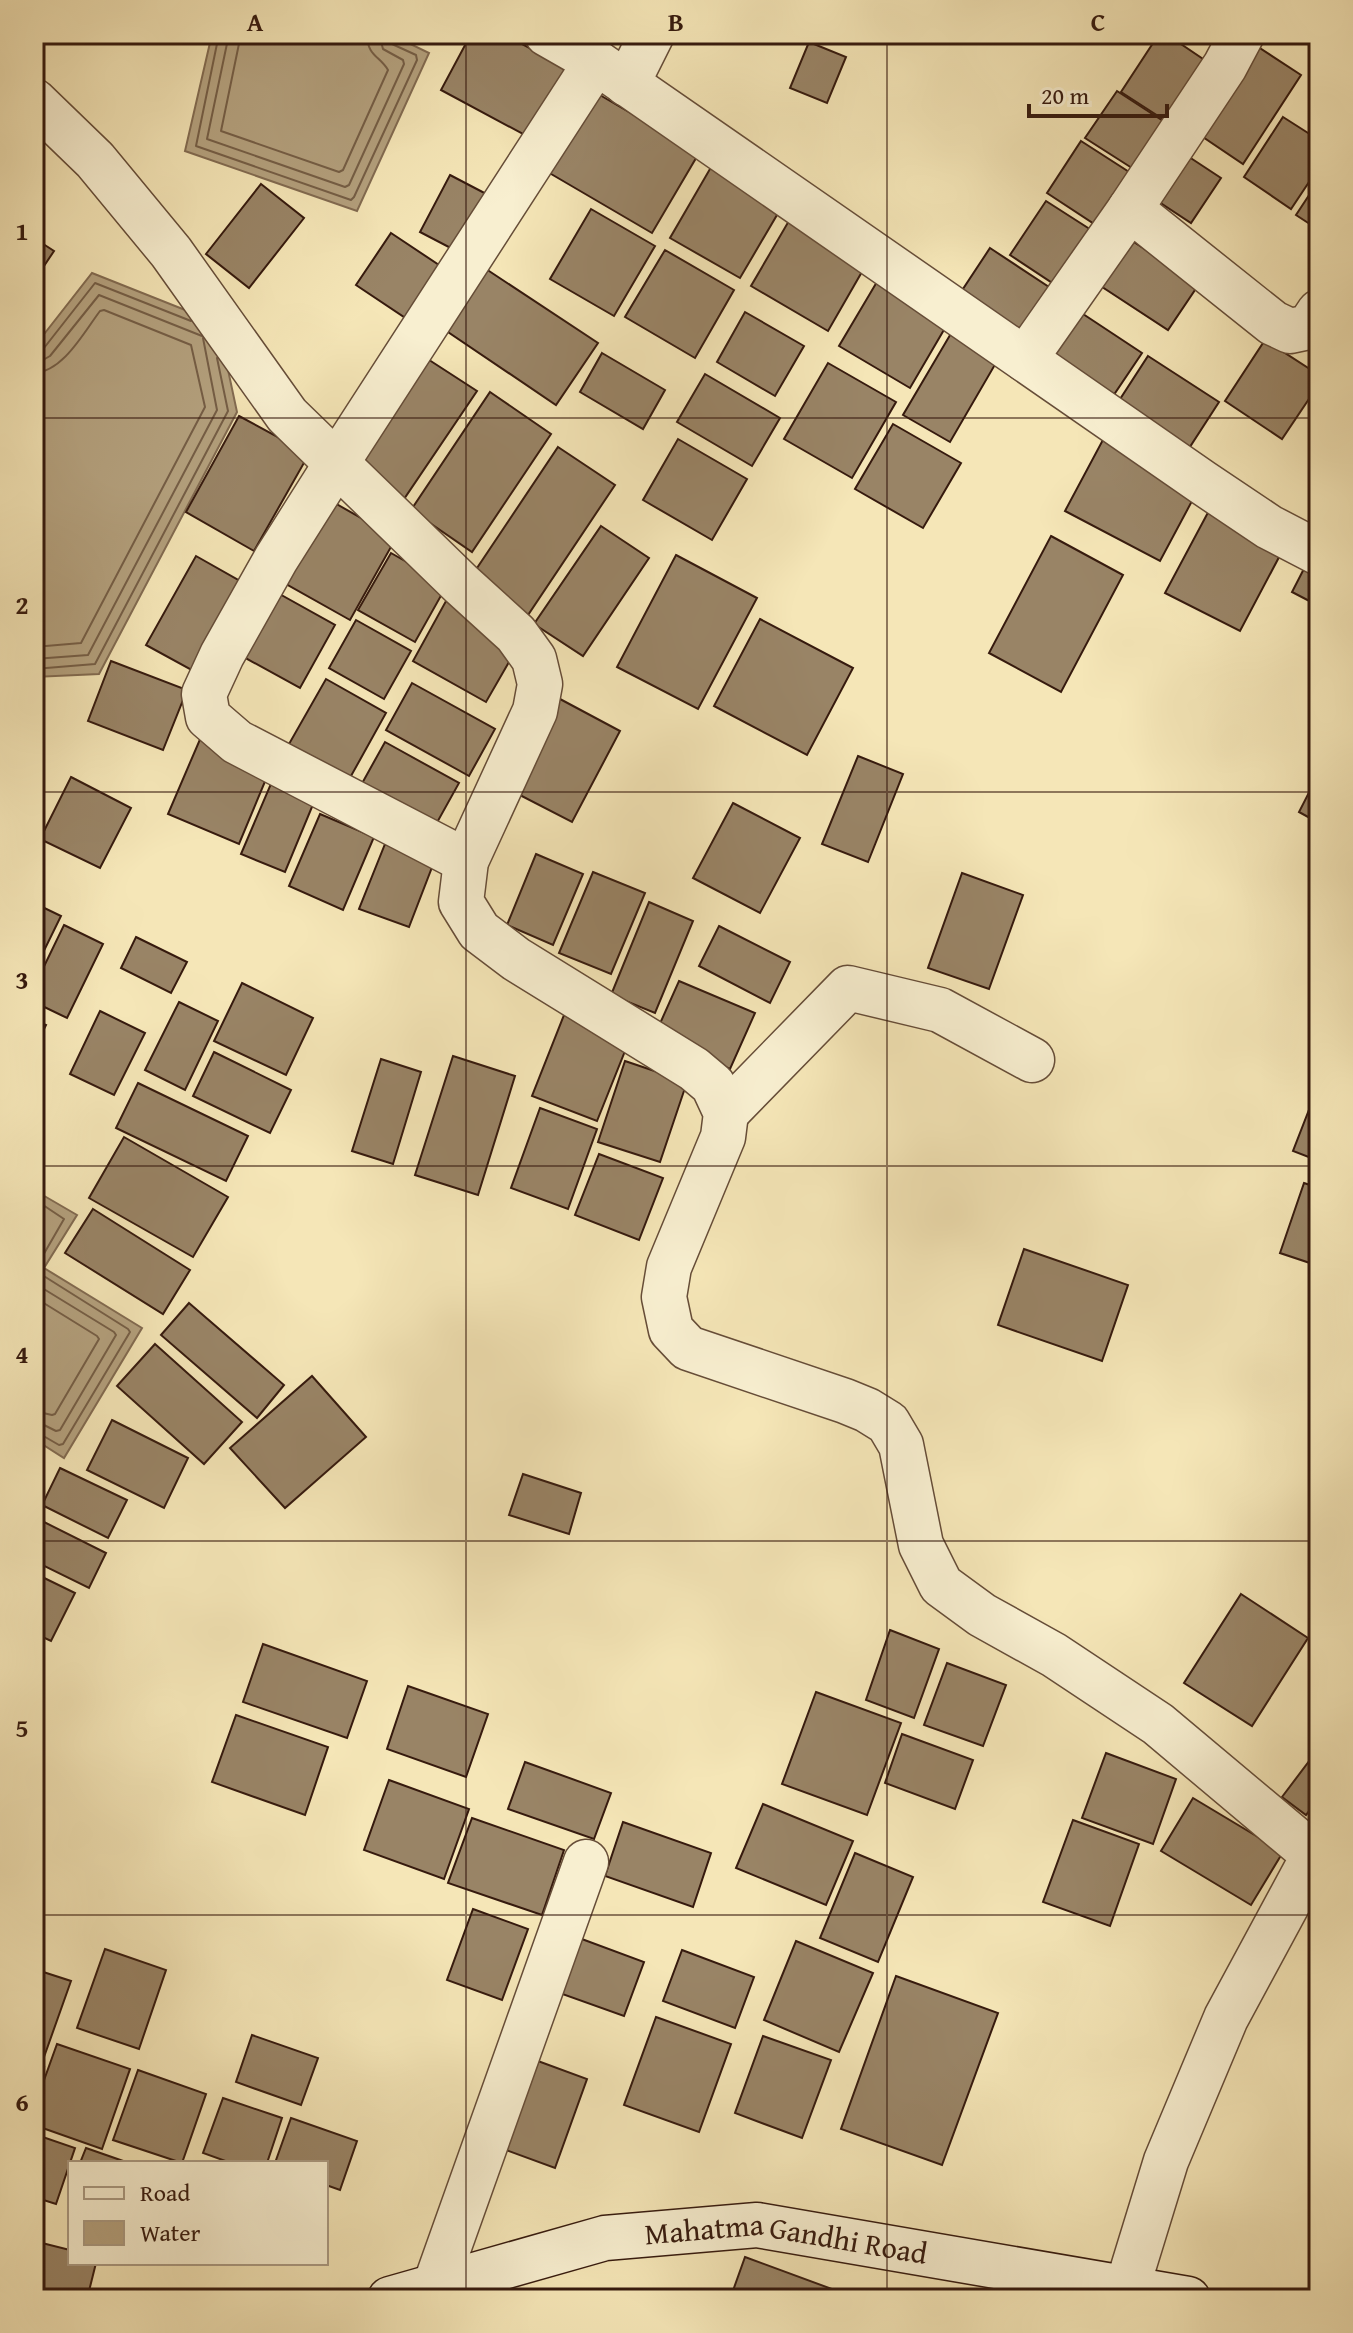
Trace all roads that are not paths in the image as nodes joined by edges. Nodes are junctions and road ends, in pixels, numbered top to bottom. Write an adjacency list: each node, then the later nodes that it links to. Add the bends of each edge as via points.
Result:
1 (547, 34): 4 (street)
2 (652, 34): 4 (street)
3 (1242, 34): 6 (street)
4 (611, 73): 8 (street); 9 (street)
5 (34, 101): 9 (street, via 95,160 171,252 287,415)
6 (1130, 209): 7 (street, via 1273,323 1290,331 1309,327); 8 (street)
7 (1319, 312)
8 (1025, 359): 10 (street, via 1269,527)
9 (336, 464): 11 (street, via 516,634 534,659 540,684 535,711); 11 (street, via 222,655 204,694 208,717 237,742)
10 (1319, 553)
11 (466, 861): 13 (street, via 461,902 479,931 694,1069 713,1085)
12 (1032, 1060): 13 (street, via 940,1010 848,988)
13 (726, 1113): 14 (street, via 723,1137 669,1267 664,1297 671,1330 688,1348 845,1401 888,1423 901,1445 921,1545 941,1585 1158,1724)
14 (1316, 1855): 17 (street, via 1226,2018 1166,2161)
15 (586, 1862): 16 (street)
16 (435, 2286): 17 (street, Mahatma Gandhi Road, via 605,2238 757,2225); 18 (street, Mahatma Gandhi Road)
17 (1127, 2288): 19 (street, Mahatma Gandhi Road)
18 (390, 2299)
19 (1188, 2299)

